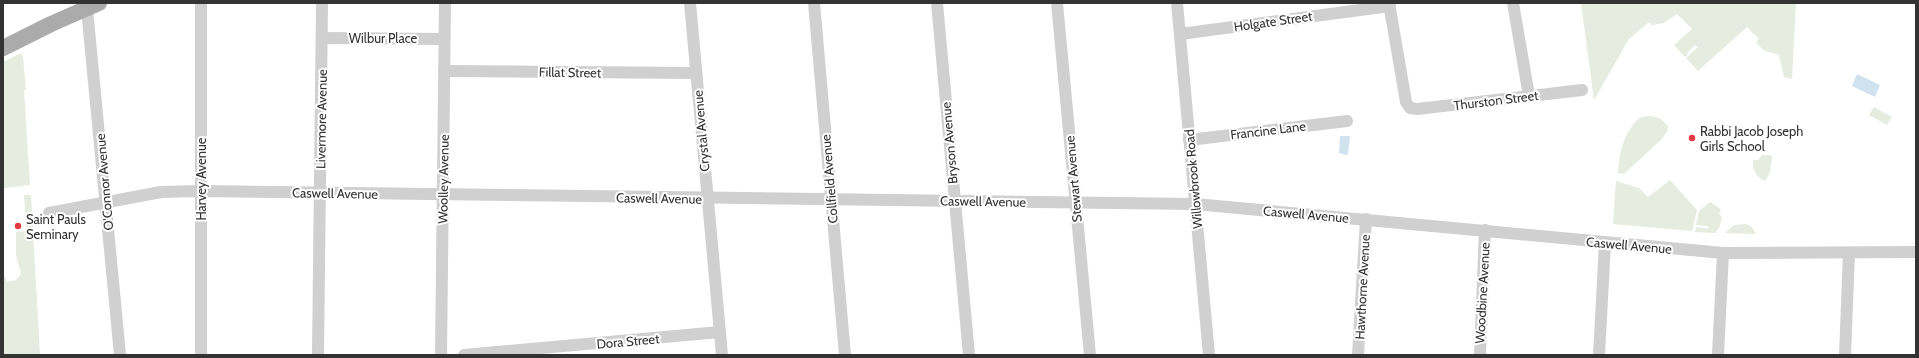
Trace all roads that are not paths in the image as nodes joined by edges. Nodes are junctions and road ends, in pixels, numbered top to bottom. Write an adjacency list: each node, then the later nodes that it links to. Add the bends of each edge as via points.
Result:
1 (201, 3): 22 (street, Harvey Avenue)
2 (322, 3): 13 (street, Livermore Avenue)
3 (445, 3): 14 (street, Woolley Avenue)
4 (690, 3): 17 (street, Crystal Avenue)
5 (814, 3): 26 (street, Collfield Avenue)
6 (936, 3): 27 (street, Bryson Avenue)
7 (1057, 3): 29 (street, Stewart Avenue)
8 (1177, 3): 12 (street, Willowbrook Road)
9 (1513, 3): 19 (street)
10 (1390, 4): 12 (street, Holgate Street); 19 (street, Thurston Street, via 1406,102 1410,108)
11 (93, 6): 15 (main road); 28 (street, O'Connor Avenue)
12 (1180, 34): 21 (street, Willowbrook Road)
13 (322, 38): 14 (street, Wilbur Place); 23 (street, Livermore Avenue)
14 (444, 39): 16 (street, Woolley Avenue)
15 (3, 48)
16 (444, 71): 17 (street, Fillat Street); 24 (street, Woolley Avenue)
17 (696, 73): 25 (street, Crystal Avenue)
18 (1582, 90): 19 (street, Thurston Street)
19 (1529, 96)
20 (1347, 121): 21 (street, Francine Lane)
21 (1189, 140): 30 (street, Willowbrook Road)
22 (200, 191): 23 (street, Caswell Avenue); 28 (street, Caswell Avenue, via 161,192); 40 (street, Harvey Avenue)
23 (320, 192): 24 (street, Caswell Avenue); 41 (street, Livermore Avenue)
24 (443, 195): 25 (street, Caswell Avenue); 42 (street, Woolley Avenue)
25 (707, 198): 26 (street, Caswell Avenue); 38 (street, Crystal Avenue)
26 (831, 199): 27 (street, Caswell Avenue); 45 (street, Collfield Avenue)
27 (954, 201): 29 (street, Caswell Avenue); 46 (street, Bryson Avenue)
28 (106, 202): 31 (street, Caswell Avenue); 39 (street, O'Connor Avenue)
29 (1075, 202): 30 (street, Caswell Avenue); 47 (street, Stewart Avenue)
30 (1195, 204): 32 (street, Caswell Avenue); 48 (street, Willowbrook Road)
31 (49, 213)
32 (1366, 219): 33 (street, Caswell Avenue); 49 (street, Hawthorne Avenue)
33 (1485, 230): 34 (street, Caswell Avenue); 50 (street, Woodbine Avenue)
34 (1605, 242): 36 (street, Caswell Avenue); 51 (street)
35 (1916, 252): 37 (street, Caswell Avenue)
36 (1723, 253): 37 (street, Caswell Avenue); 52 (street)
37 (1849, 253): 53 (street)
38 (720, 332): 43 (street, Dora Street); 44 (street, Crystal Avenue)
39 (120, 355)
40 (201, 355)
41 (318, 355)
42 (441, 355)
43 (464, 355)
44 (722, 355)
45 (846, 355)
46 (969, 355)
47 (1090, 355)
48 (1209, 355)
49 (1358, 355)
50 (1480, 355)
51 (1599, 355)
52 (1718, 355)
53 (1845, 355)

